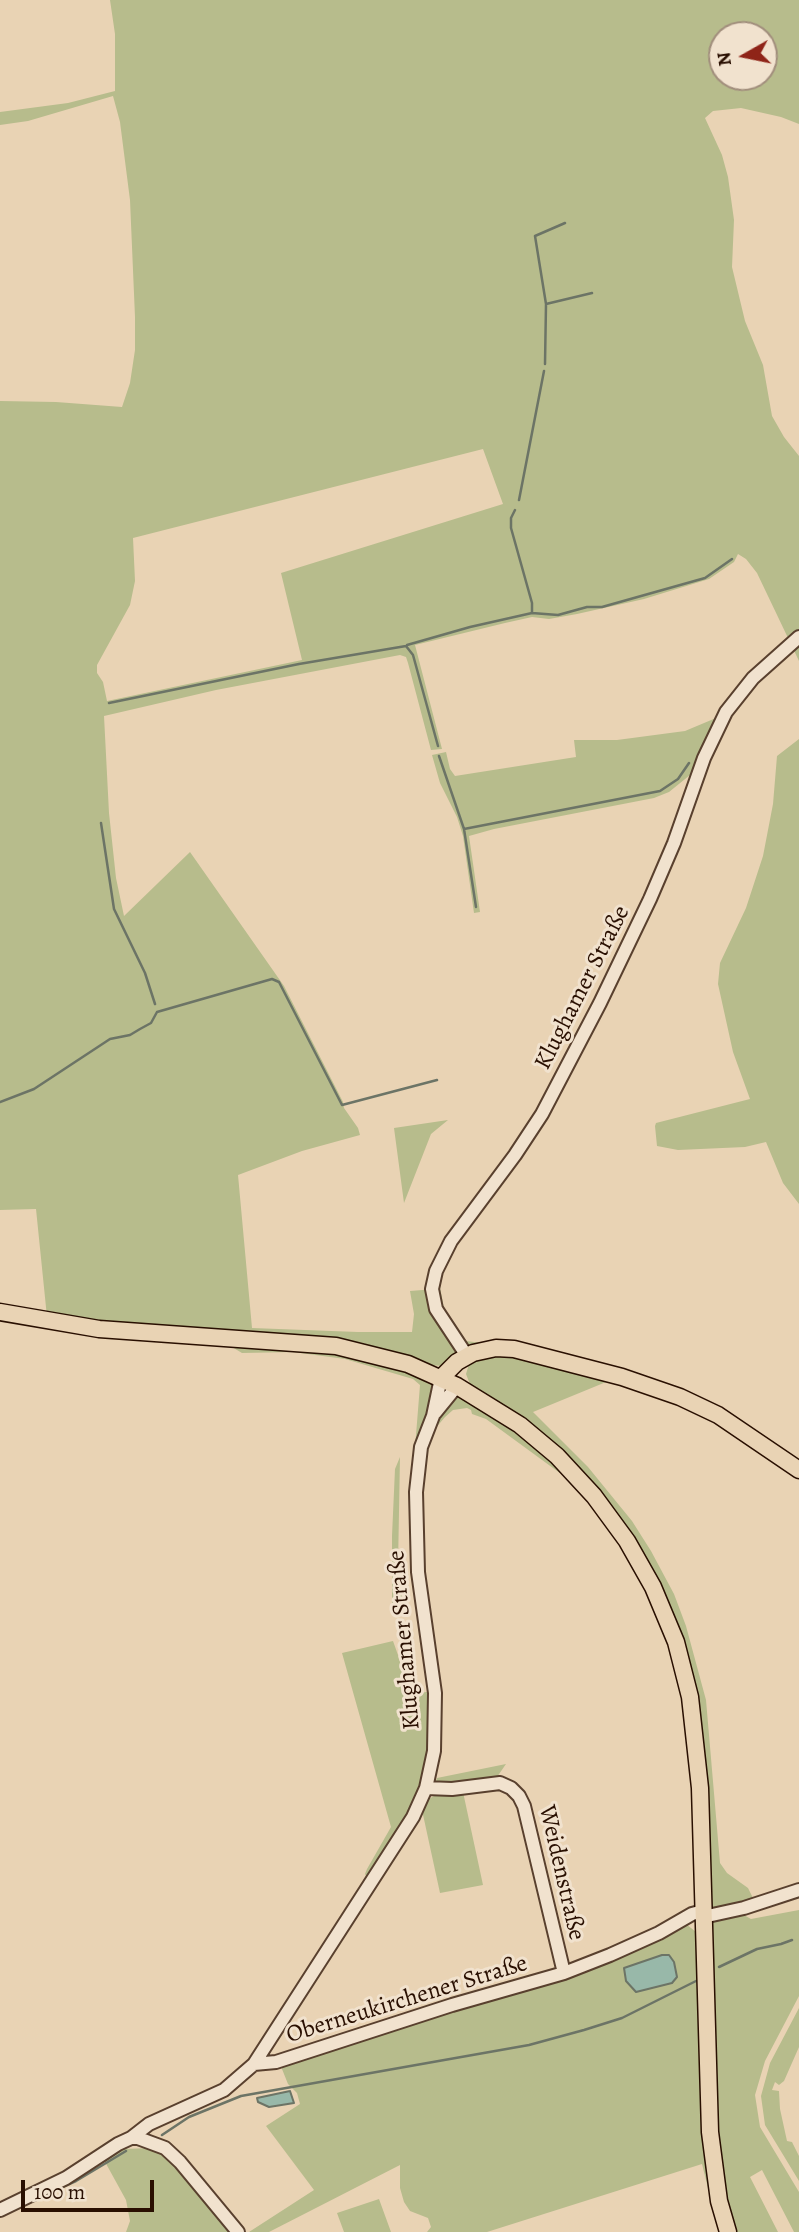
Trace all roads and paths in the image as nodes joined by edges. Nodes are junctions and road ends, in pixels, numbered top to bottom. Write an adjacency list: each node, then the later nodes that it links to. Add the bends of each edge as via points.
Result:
1 (799, 637): 3 (street, Klughamer Straße, via 753,678 726,712 650,899 600,1003 542,1114 451,1241 436,1271 432,1289 436,1309)
2 (0, 1312): 4 (main road, via 99,1329 336,1346 408,1364)
3 (467, 1356): 4 (main road); 5 (main road); 7 (main road, via 488,1349 514,1349 653,1387 718,1415)
4 (441, 1378): 5 (main road); 6 (street, Klughamer Straße)
5 (457, 1386): 6 (street, Klughamer Straße); 10 (main road, via 520,1425 566,1466 612,1519 653,1587 683,1665 695,1727)
6 (433, 1416): 8 (street, Klughamer Straße, via 419,1459 416,1502 418,1572 435,1693 434,1751)
7 (799, 1470)
8 (426, 1788): 11 (street, Weidenstraße, via 500,1783 519,1796); 12 (street, Klughamer Straße, via 413,1817)
9 (799, 1890): 10 (street, Oberneukirchener Straße, via 744,1908)
10 (703, 1914): 11 (street, Oberneukirchener Straße, via 692,1914); 16 (main road, via 710,2132)
11 (564, 1973): 12 (street, Oberneukirchener Straße, via 276,2062)
12 (254, 2064): 13 (street, via 224,2090 149,2124)
13 (131, 2138): 14 (street, via 66,2178); 15 (street, via 158,2145 187,2168)
14 (0, 2210)
15 (238, 2232)
16 (728, 2232)

